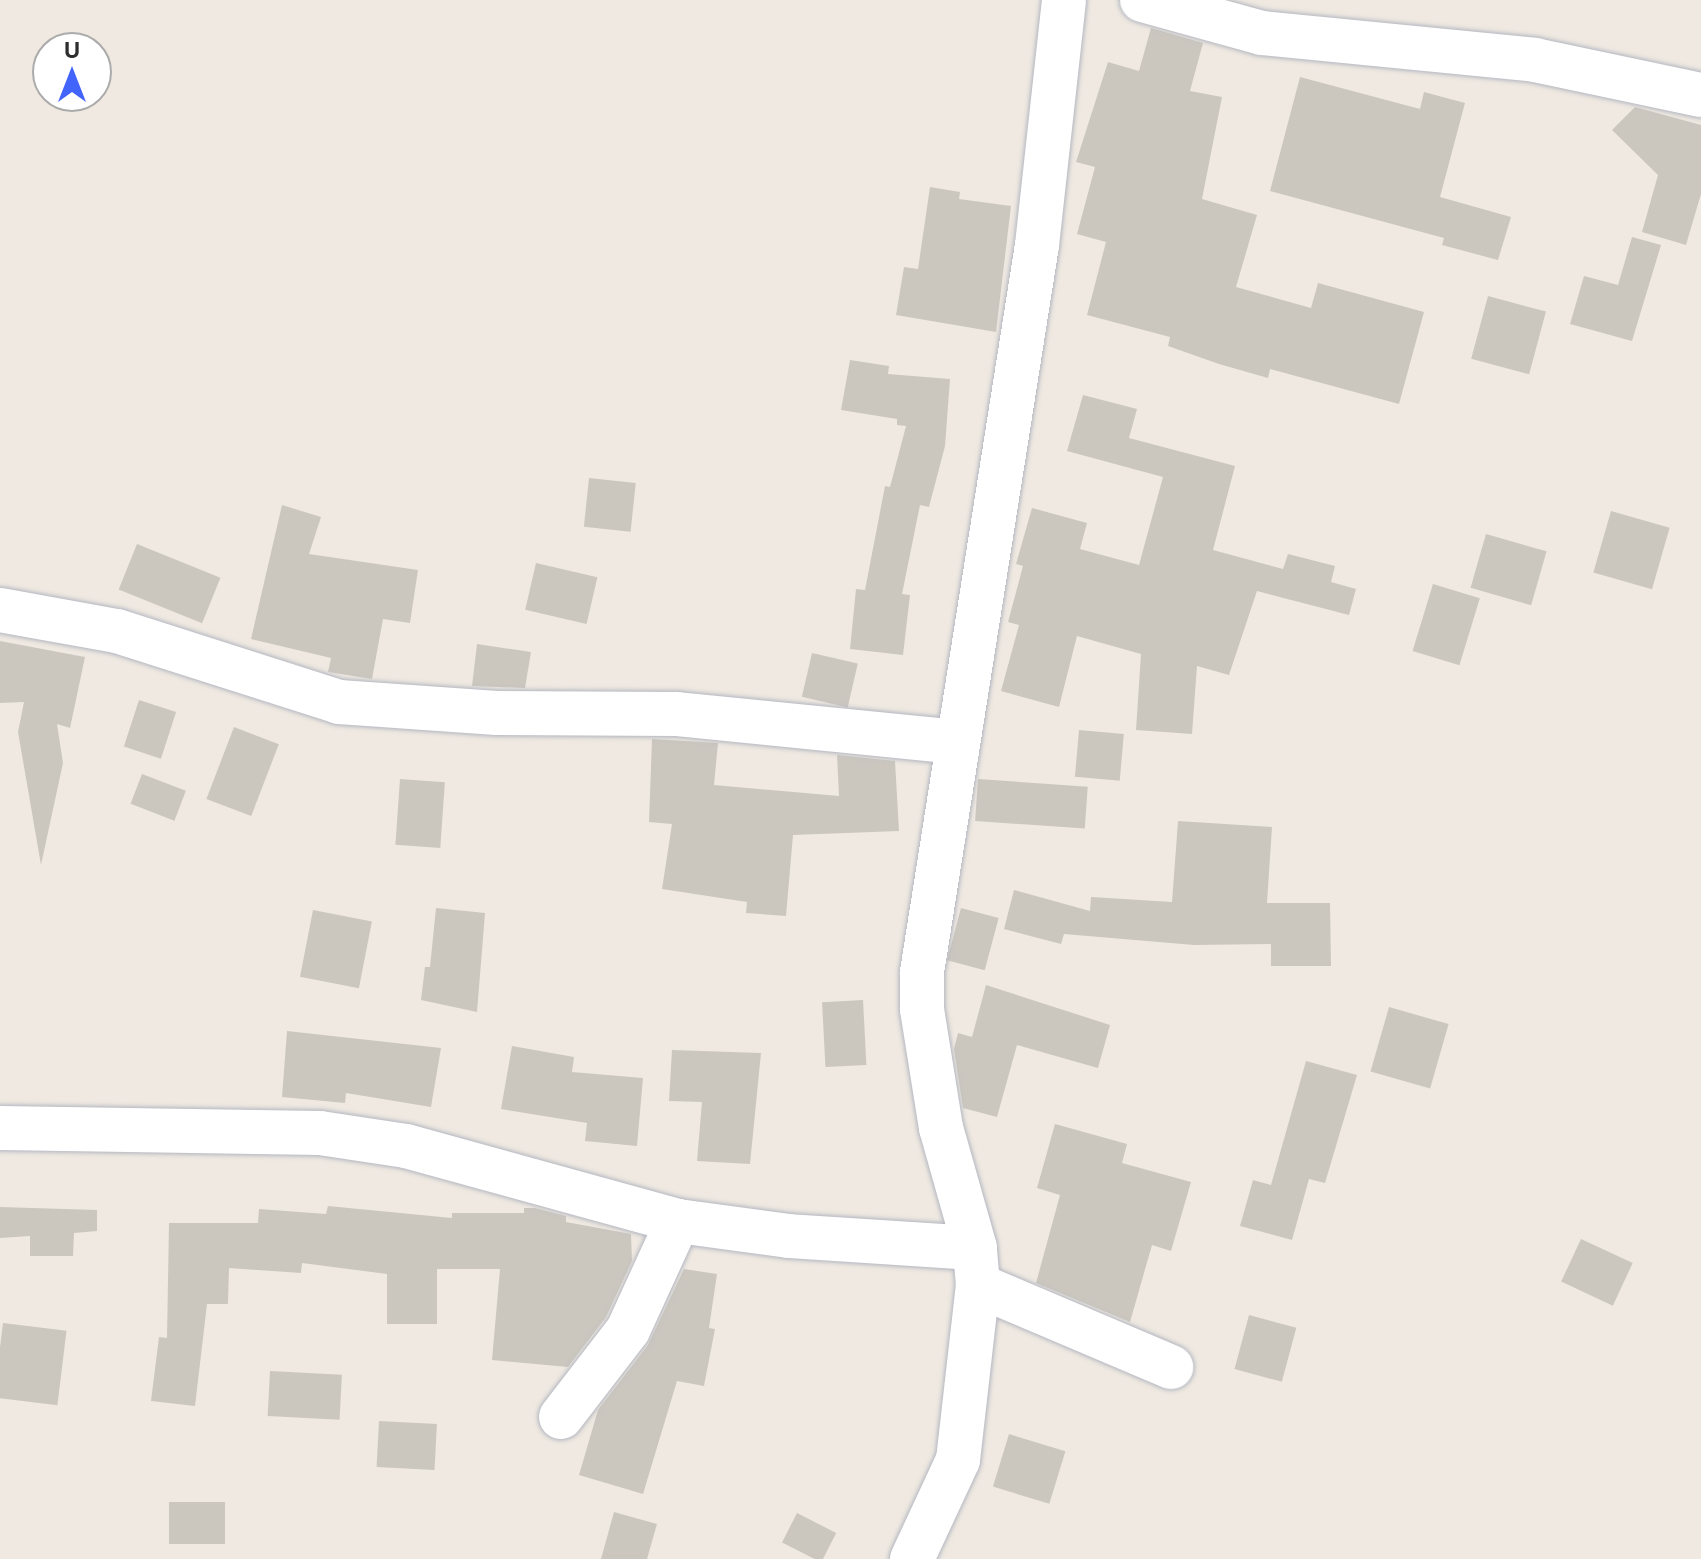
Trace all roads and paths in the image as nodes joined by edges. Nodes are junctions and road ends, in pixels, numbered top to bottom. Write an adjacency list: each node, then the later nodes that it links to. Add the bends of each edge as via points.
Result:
1 (1064, 0): 5 (street, via 1037,245)
2 (1142, 0): 3 (street, via 1262,33 1535,60)
3 (1701, 95)
4 (0, 610): 5 (street, via 117,631 339,702 497,713 677,714)
5 (956, 742): 8 (street, via 922,972 922,1009 941,1128)
6 (0, 1128): 7 (street, via 320,1133 406,1146)
7 (678, 1221): 8 (street); 10 (street, via 628,1330)
8 (976, 1267): 9 (street); 11 (street, via 958,1460)
9 (1171, 1367)
10 (561, 1417)
11 (912, 1559)

